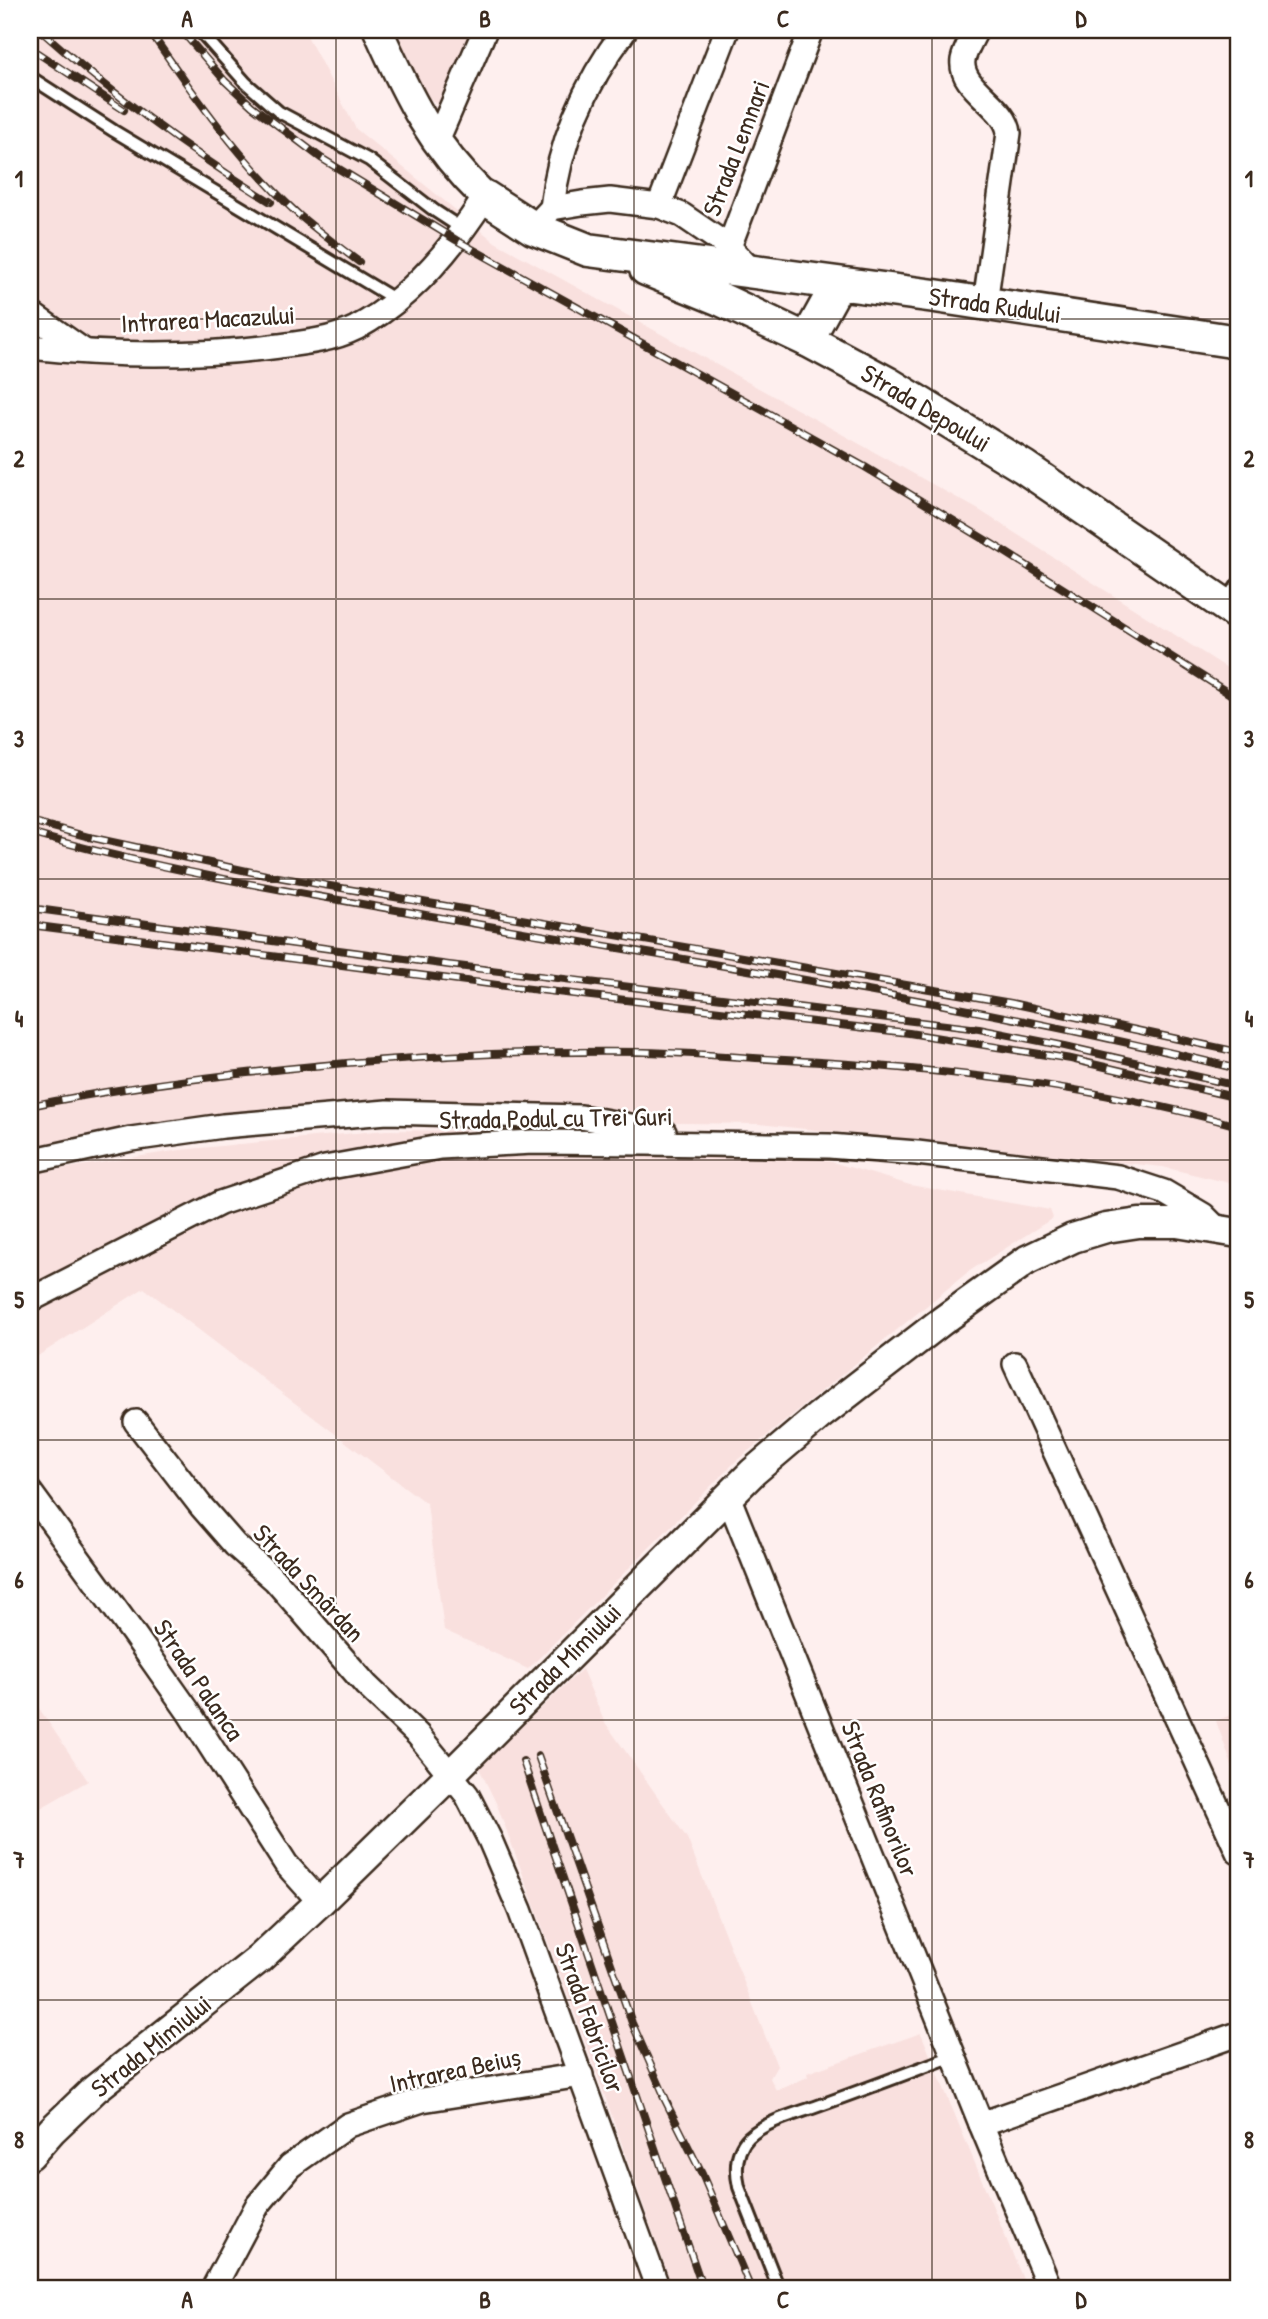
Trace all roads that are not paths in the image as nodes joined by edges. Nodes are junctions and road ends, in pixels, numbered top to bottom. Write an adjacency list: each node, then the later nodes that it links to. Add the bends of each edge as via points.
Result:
1 (199, 30): 13 (lane, via 279,112 369,160)
2 (378, 30): 9 (street, Strada Rudului)
3 (485, 30): 9 (street)
4 (625, 30): 12 (street, via 594,74 582,101)
5 (727, 30): 11 (street)
6 (811, 30): 14 (street, Strada Lemnari)
7 (976, 30): 19 (street, via 964,68 1005,118 1009,133)
8 (30, 77): 18 (lane)
9 (436, 143): 10 (street, Strada Rudului)
10 (485, 197): 12 (main road, Strada Rudului); 13 (street, Intrarea Macazului)
11 (659, 206): 12 (street, via 610,200); 14 (street, via 682,215)
12 (543, 218): 15 (main road, Strada Rudului)
13 (464, 230): 18 (street, Intrarea Macazului)
14 (729, 247): 16 (street)
15 (588, 250): 16 (main road, Strada Rudului); 21 (main road, Strada Depoului, via 668,277)
16 (751, 270): 17 (main road, Strada Rudului)
17 (838, 284): 19 (main road, Strada Rudului); 21 (main road)
18 (396, 300): 24 (street, Intrarea Macazului, via 355,328 297,344 217,352)
19 (985, 303): 22 (main road, Strada Rudului)
20 (30, 313): 24 (street)
21 (807, 340): 25 (main road, Strada Depoului, via 887,383)
22 (1238, 342)
23 (30, 347): 24 (street, Intrarea Macazului)
24 (86, 353)
25 (1234, 601)
26 (736, 1144): 27 (street, Strada Podul cu Trei Guri, via 581,1117 387,1112 223,1126 131,1139); 28 (street, Strada Podul cu Trei Guri, via 917,1153 1118,1177 1164,1192); 29 (street, Strada Podul cu Trei Guri, via 533,1142 440,1147 324,1168 220,1203)
27 (30, 1161)
28 (1228, 1232): 33 (street, Strada Mimiului, via 1177,1223 1139,1223 1073,1238 1027,1260 819,1416)
29 (30, 1300)
30 (1015, 1364): 35 (street)
31 (135, 1422): 34 (street, Strada Smârdan, via 226,1535 275,1580)
32 (30, 1492): 36 (street, Strada Palanca, via 188,1711 286,1864)
33 (728, 1496): 34 (street, Strada Mimiului); 38 (street, Strada Rafinorilor)
34 (451, 1774): 36 (street, Strada Mimiului); 39 (street, Strada Fabricilor, via 467,1796 520,1910)
35 (1238, 1852)
36 (320, 1902): 41 (street, Strada Mimiului, via 259,1958 95,2089)
37 (1238, 2034): 40 (street)
38 (953, 2056): 40 (street, Strada Rafinorilor); 44 (lane, via 781,2120 745,2142 737,2160 739,2187)
39 (581, 2074): 42 (street, Intrarea Beiuș, via 422,2100 348,2125 290,2166 257,2206); 43 (street, Strada Fabricilor)
40 (981, 2124): 45 (street, Strada Rafinorilor)
41 (30, 2155)
42 (213, 2289)
43 (658, 2289)
44 (779, 2289)
45 (1050, 2289)

